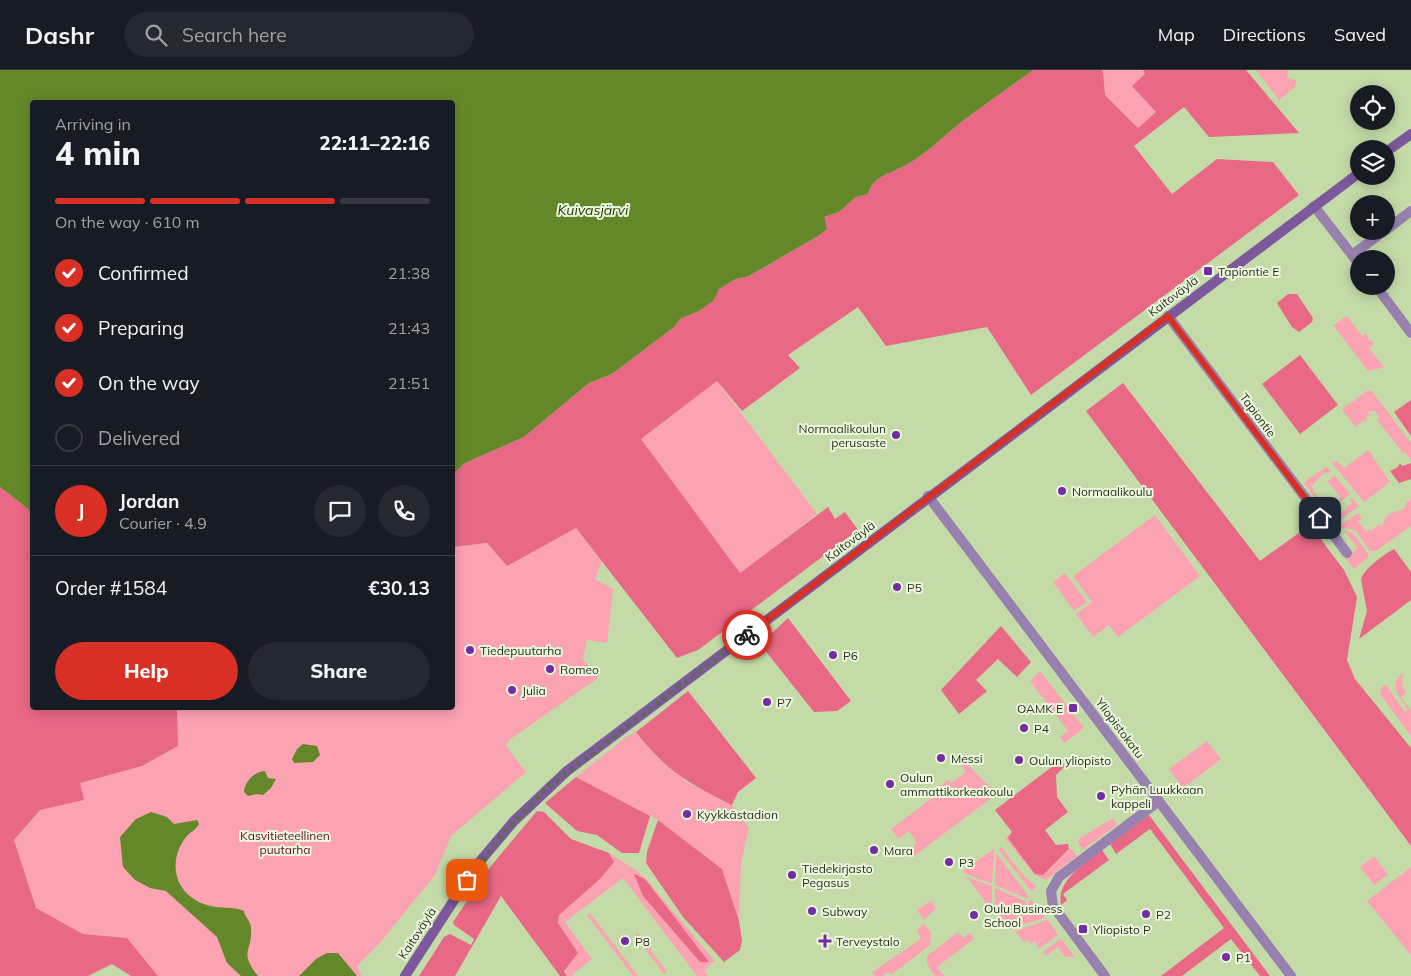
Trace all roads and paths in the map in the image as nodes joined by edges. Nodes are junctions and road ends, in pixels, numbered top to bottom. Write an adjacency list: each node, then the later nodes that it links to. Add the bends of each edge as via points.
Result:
1 (1411, 134): 2 (street)
2 (1395, 146)
3 (1350, 180): 4 (street, Kaitoväylä)
4 (1314, 206): 9 (street); 11 (street, Kaitoväylä)
5 (1411, 211): 6 (street)
6 (1395, 223)
7 (1375, 240): 8 (street)
8 (1366, 250)
9 (1350, 252)
10 (1383, 295): 12 (street)
11 (1168, 316): 13 (street, Kaitoväylä); 14 (street, Tapiontie)
12 (1411, 332)
13 (928, 496): 15 (street, Yliopistokatu); 16 (street, Kaitoväylä, via 548,787 476,866)
14 (1347, 553)
15 (1159, 801): 17 (street, via 1059,877 1051,891 1053,906); 18 (street, Yliopistokatu)
16 (405, 976)
17 (1105, 976)
18 (1291, 976)

